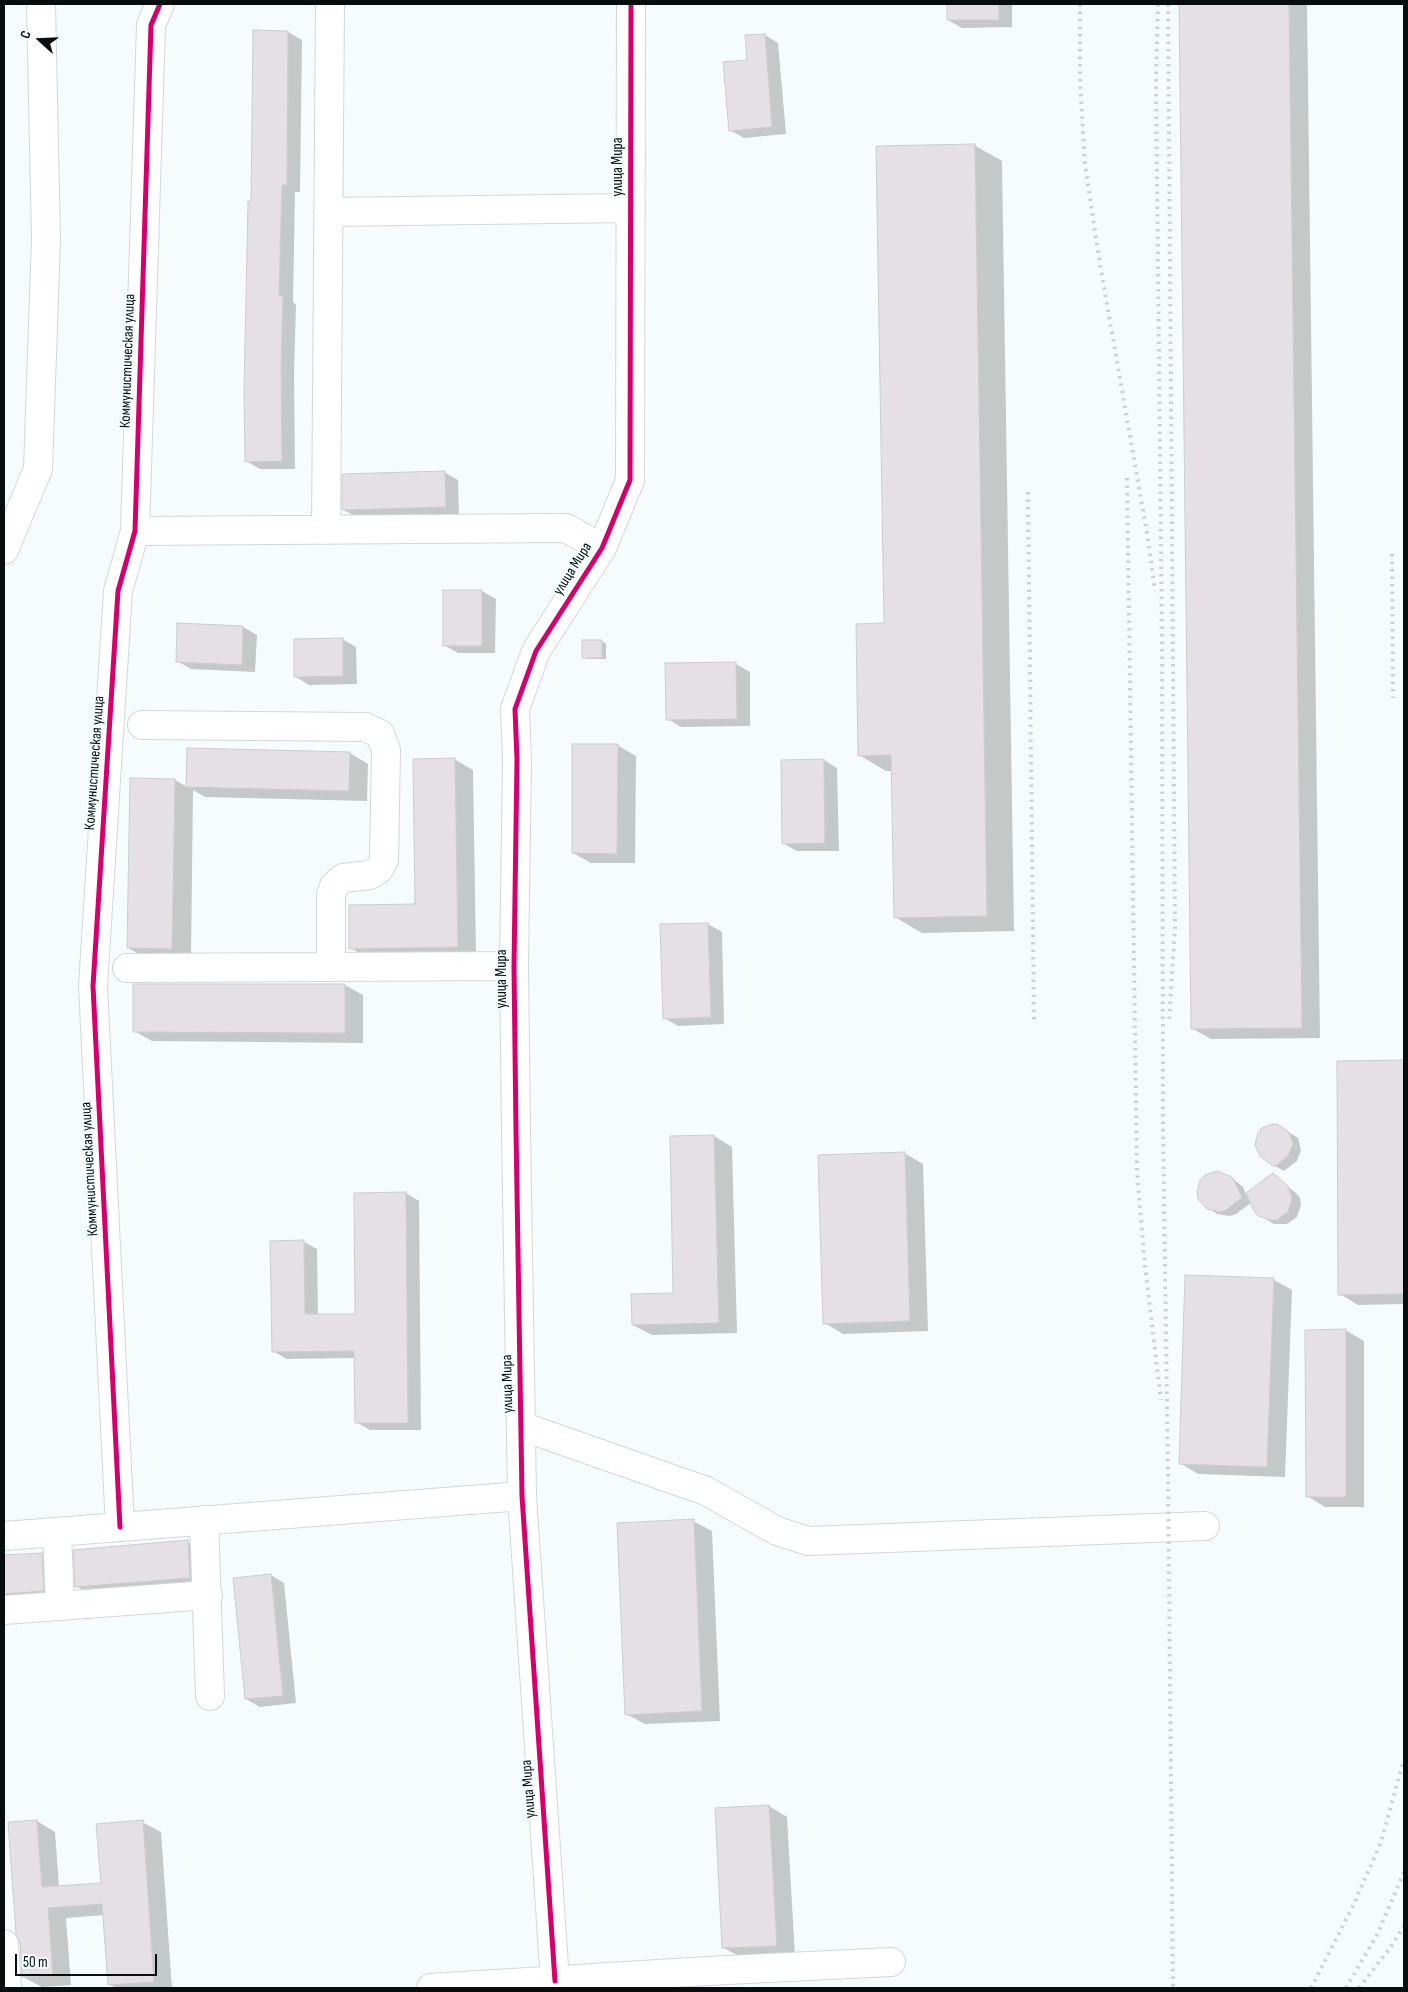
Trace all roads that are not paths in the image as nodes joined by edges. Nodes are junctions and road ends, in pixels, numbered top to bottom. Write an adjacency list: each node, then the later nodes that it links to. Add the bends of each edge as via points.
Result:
1 (41, 4): 10 (street, via 46,239 38,469)
2 (160, 4): 8 (street, Коммунистическая улица, via 151,25)
3 (330, 4): 6 (street)
4 (631, 4): 5 (street, улица Мира)
5 (631, 208): 6 (street); 9 (street, улица Мира, via 630,480)
6 (328, 212): 7 (street)
7 (326, 530): 8 (street); 9 (street, via 566,528)
8 (135, 532): 19 (street, Коммунистическая улица, via 118,591 93,986)
9 (602, 548): 12 (street, улица Мира, via 536,651 516,709)
10 (4, 550)
11 (142, 725): 13 (street, via 365,727 380,734 386,750 384,860 380,870 370,875 343,878 334,886 331,895)
12 (514, 966): 13 (street); 15 (street, улица Мира)
13 (330, 967): 14 (street)
14 (127, 968)
15 (521, 1426): 16 (street, улица Мира); 18 (street, via 706,1491 778,1531 808,1541)
16 (522, 1496): 17 (street); 30 (street, улица Мира)
17 (204, 1520): 19 (street); 22 (street)
18 (1205, 1526)
19 (120, 1527): 20 (street)
20 (57, 1532): 21 (street); 23 (street)
21 (4, 1536)
22 (208, 1596): 23 (street); 25 (street)
23 (60, 1606): 24 (street)
24 (4, 1610)
25 (210, 1696)
26 (4, 1944): 28 (street)
27 (891, 1962): 29 (street)
28 (6, 1977)
29 (707, 1979): 30 (street)
30 (555, 1981): 31 (street)
31 (431, 1988)

